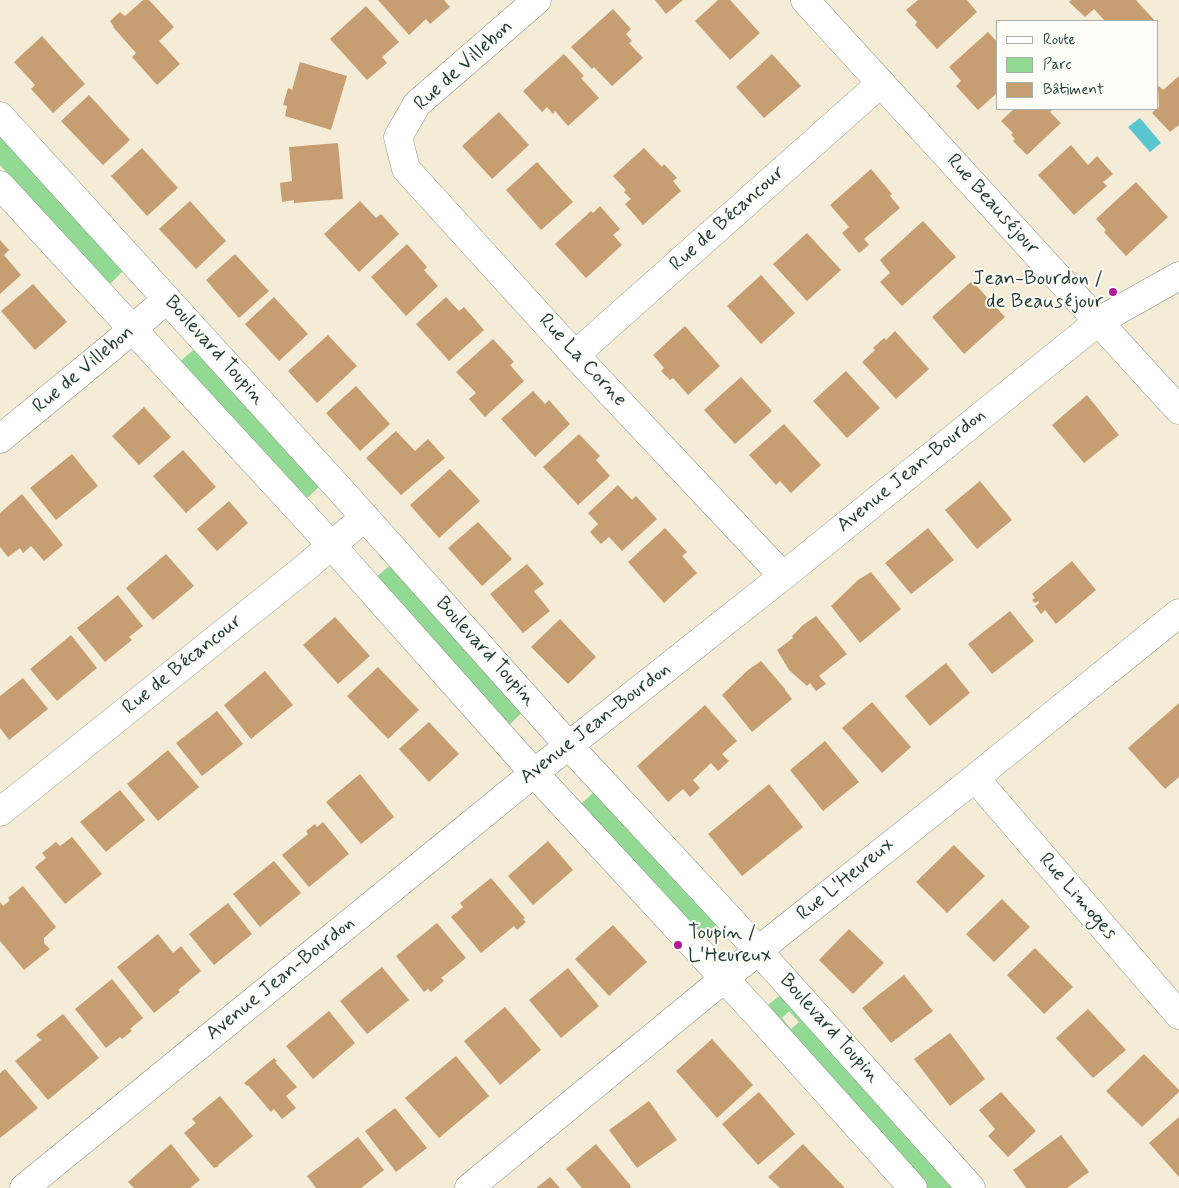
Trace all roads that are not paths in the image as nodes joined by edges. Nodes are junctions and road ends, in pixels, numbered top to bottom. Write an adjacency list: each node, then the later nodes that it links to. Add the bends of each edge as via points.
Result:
1 (537, 0): 5 (street, Rue de Villebon, via 417,104)
2 (805, 0): 3 (street, Rue Beauséjour)
3 (881, 83): 9 (street, Rue Beauséjour); 11 (street, Rue de Bécancour)
4 (0, 116): 8 (street, Boulevard Toupin)
5 (398, 137): 11 (street, Rue La Corne, via 406,170)
6 (0, 185): 10 (street)
7 (1179, 276): 9 (street, Avenue Jean-Bourdon)
8 (167, 299): 10 (street, Rue de Villebon); 14 (street, Boulevard Toupin)
9 (1099, 321): 12 (street, Rue Beauséjour); 16 (street, Avenue Jean-Bourdon)
10 (133, 330): 13 (street, Rue de Villebon); 15 (street)
11 (575, 355): 16 (street, Rue La Corne)
12 (1179, 410)
13 (0, 439)
14 (365, 518): 15 (street, Rue de Bécancour); 18 (street, Boulevard Toupin)
15 (332, 546): 19 (street); 21 (street, Rue de Bécancour)
16 (783, 576): 18 (street, Avenue Jean-Bourdon)
17 (1179, 614): 20 (street, Rue L'Heureux)
18 (569, 746): 19 (street, Avenue Jean-Bourdon); 22 (street, Boulevard Toupin)
19 (534, 773): 23 (street); 25 (street, Avenue Jean-Bourdon)
20 (975, 778): 22 (street, Rue L'Heureux); 24 (street, Rue Limoges)
21 (0, 812)
22 (758, 951): 23 (street, Rue L'Heureux); 28 (street, Boulevard Toupin)
23 (724, 979): 26 (street, Rue L'Heureux); 27 (street)
24 (1179, 1015)
25 (24, 1188)
26 (469, 1188)
27 (913, 1188)
28 (971, 1188)

